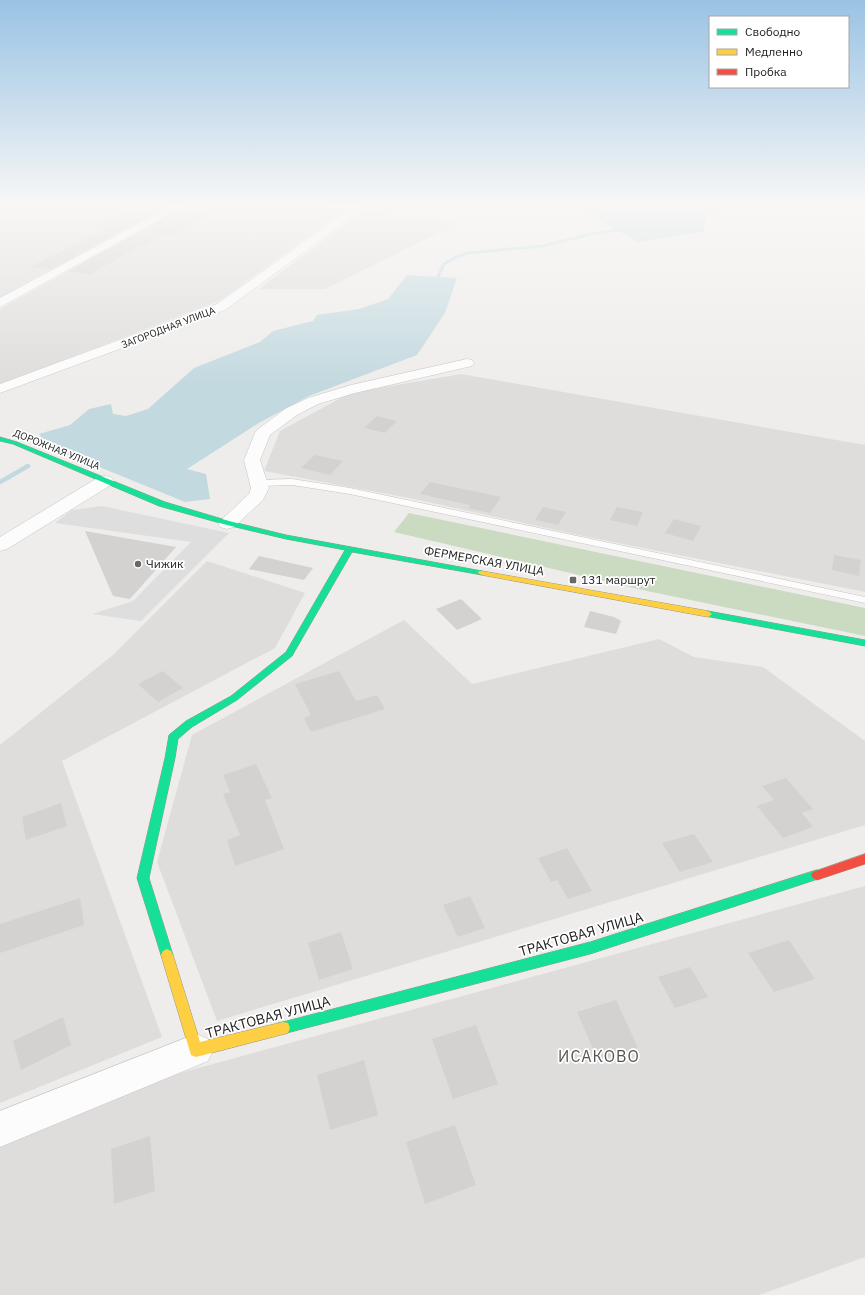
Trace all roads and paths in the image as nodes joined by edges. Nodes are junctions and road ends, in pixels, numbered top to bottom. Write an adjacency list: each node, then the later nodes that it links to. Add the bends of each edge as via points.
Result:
1 (69, 265): 3 (street)
2 (279, 265): 5 (street, ЗАГОРОДНАЯ УЛИЦА, via 221,307)
3 (0, 303)
4 (467, 363): 8 (street, via 351,389 314,401 291,412 263,433 252,460)
5 (0, 389)
6 (0, 439): 7 (street, ДОРОЖНАЯ УЛИЦА)
7 (105, 481): 9 (street, ФЕРМЕРСКАЯ УЛИЦА, via 162,504); 10 (street)
8 (258, 483): 9 (street, via 260,488 257,496); 12 (lane, via 292,482 350,491)
9 (227, 524): 11 (street, ФЕРМЕРСКАЯ УЛИЦА)
10 (0, 545)
11 (350, 549): 13 (street, ФЕРМЕРСКАЯ УЛИЦА); 15 (street, ТРАКТОВАЯ УЛИЦА, via 288,654 234,698 189,724 173,738 143,878)
12 (865, 600)
13 (865, 643)
14 (865, 859): 15 (street, ТРАКТОВАЯ УЛИЦА, via 590,948)
15 (196, 1050): 16 (street)
16 (0, 1129)

